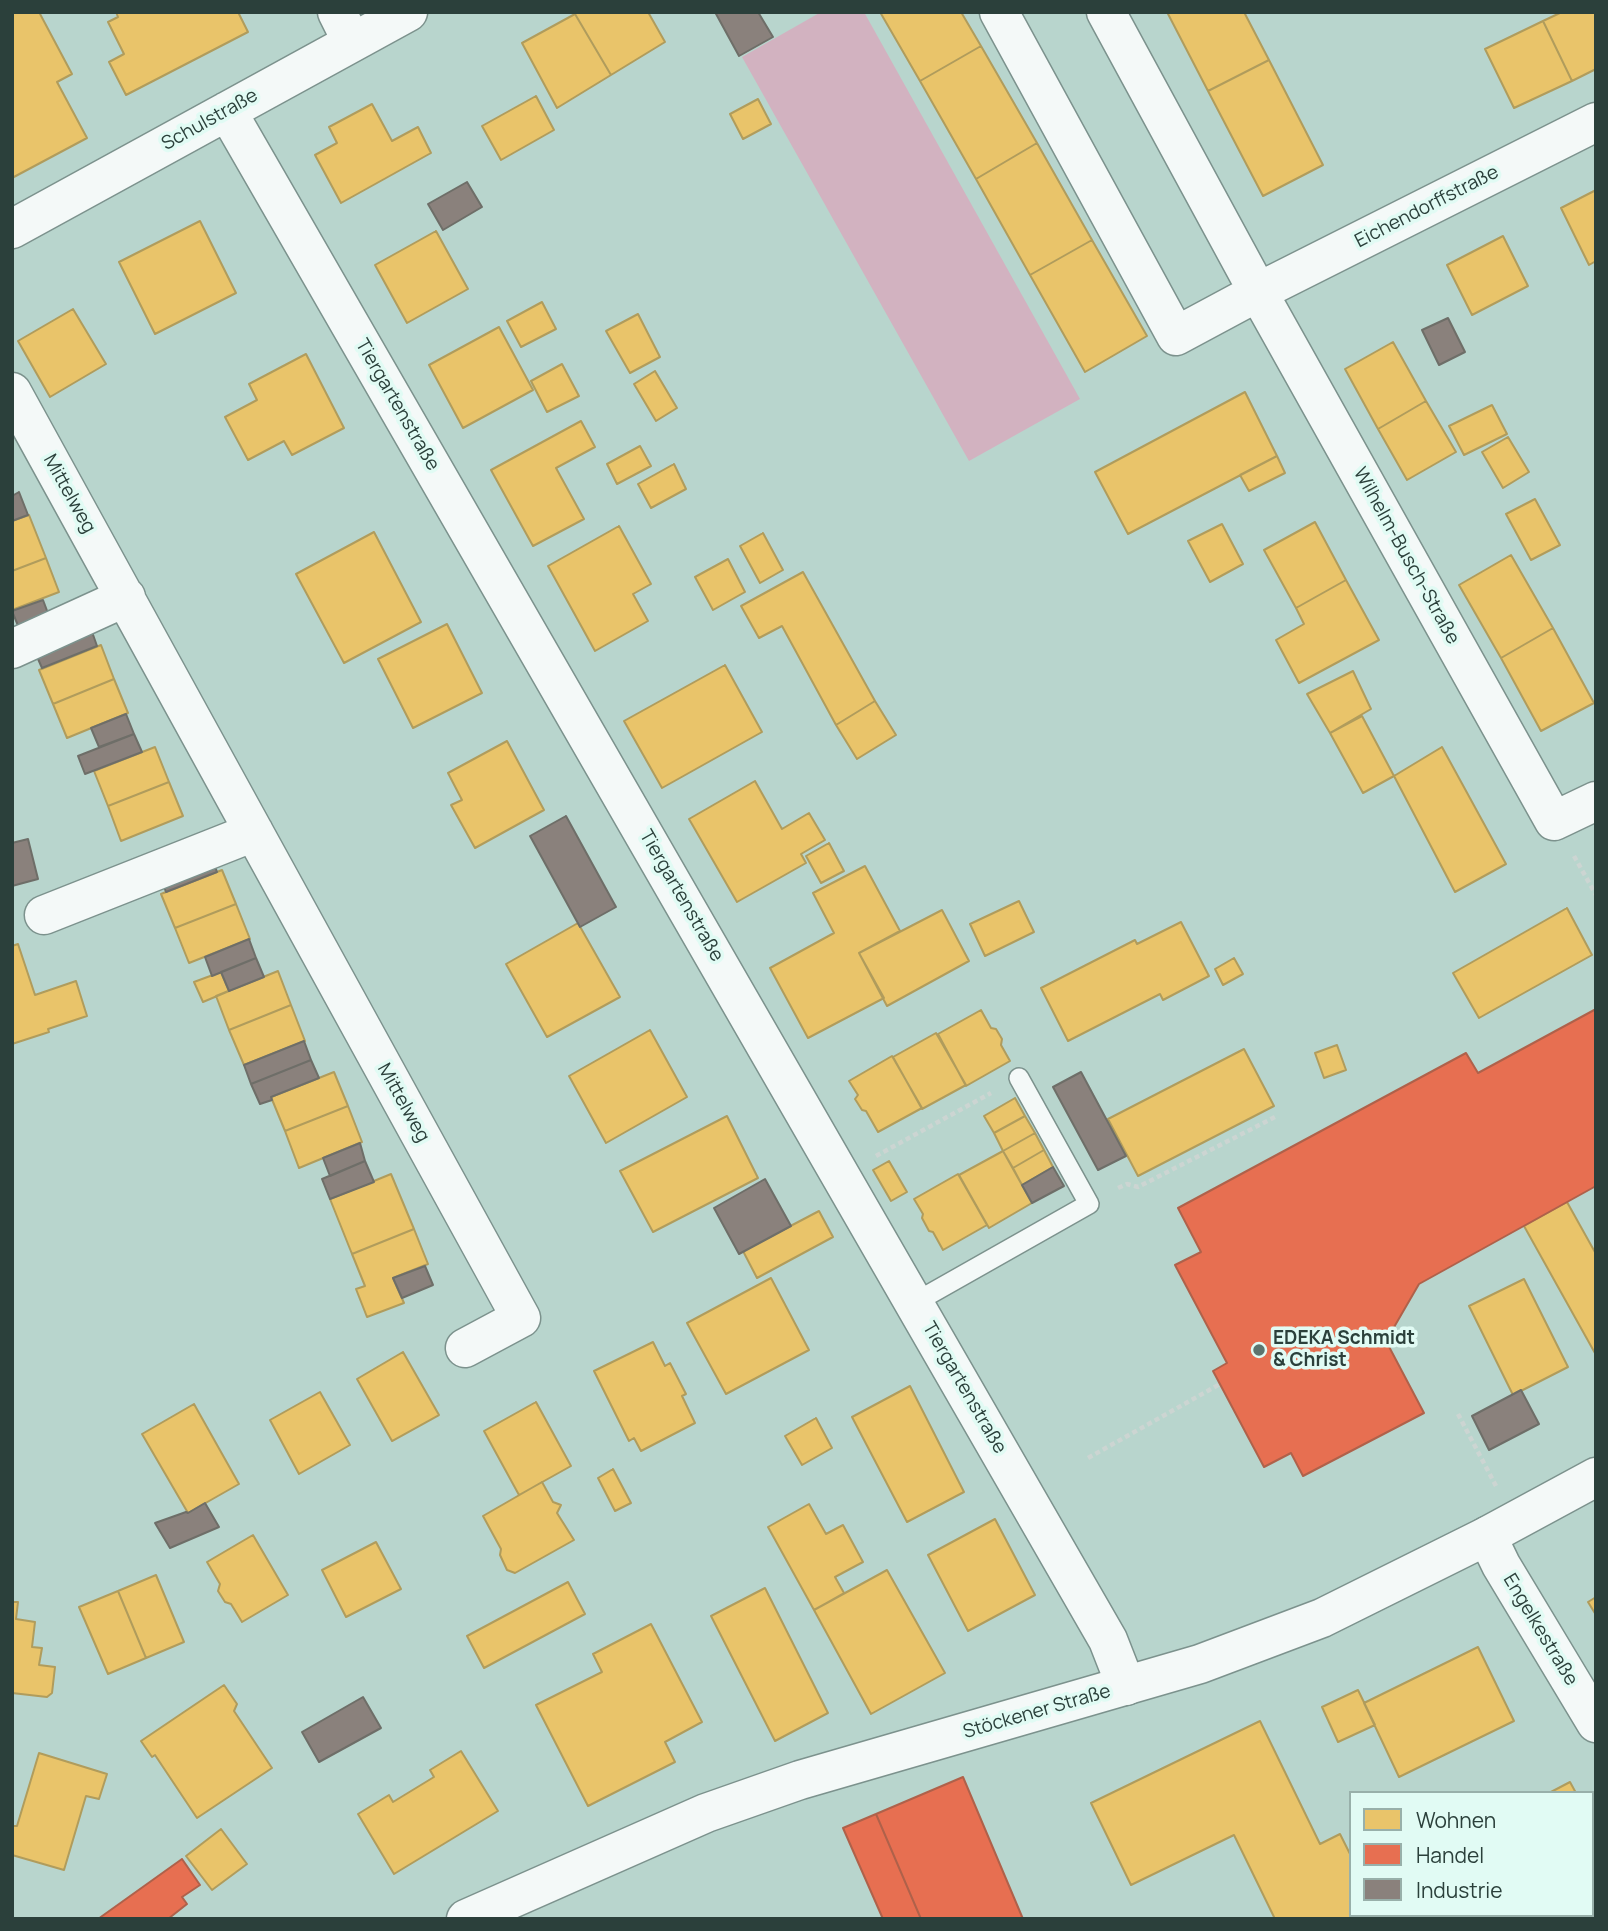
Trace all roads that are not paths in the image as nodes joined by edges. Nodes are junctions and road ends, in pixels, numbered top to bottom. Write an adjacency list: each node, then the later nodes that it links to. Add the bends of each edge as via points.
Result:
1 (408, 12): 4 (street, Schulstraße)
2 (999, 12): 8 (street, via 1176,336)
3 (1106, 12): 8 (street, Wilhelm-Busch-Straße)
4 (345, 27): 5 (street, Schulstraße)
5 (227, 110): 7 (street, Schulstraße); 16 (street, Tiergartenstraße)
6 (1596, 122): 8 (street, Eichendorffstraße)
7 (12, 229)
8 (1258, 292): 12 (street, Wilhelm-Busch-Straße, via 1554,821)
9 (12, 391): 10 (street, Mittelweg)
10 (126, 597): 11 (street); 13 (street, Mittelweg)
11 (12, 649)
12 (1596, 801)
13 (254, 832): 14 (street); 17 (street, Mittelweg, via 522,1318)
14 (44, 915)
15 (1019, 1078): 16 (lane, via 1089,1204)
16 (915, 1303): 20 (street, Tiergartenstraße, via 1108,1640)
17 (465, 1348)
18 (1596, 1476): 19 (street, Stöckener Straße)
19 (1501, 1528): 20 (street, Stöckener Straße, via 1322,1618); 21 (street, Engelkestraße, via 1501,1565)
20 (1126, 1686): 22 (street, Stöckener Straße, via 776,1788 706,1813)
21 (1596, 1723)
22 (466, 1919)

